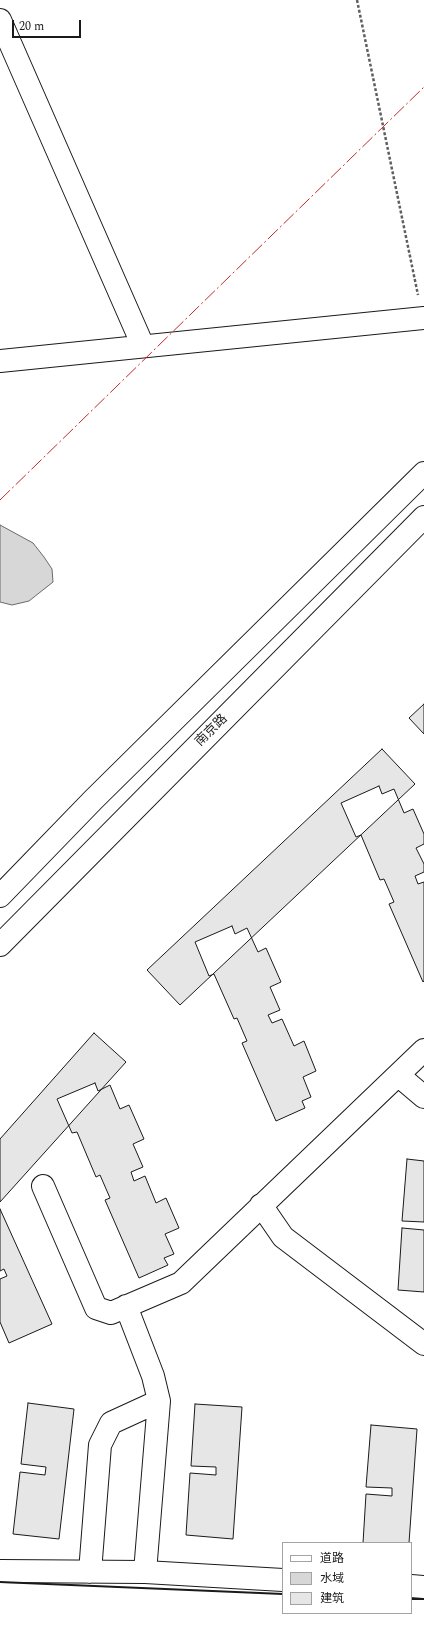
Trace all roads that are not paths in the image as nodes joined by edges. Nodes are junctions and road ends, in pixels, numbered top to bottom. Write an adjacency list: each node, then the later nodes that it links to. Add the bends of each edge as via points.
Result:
1 (0, 20): 3 (main road)
2 (423, 318): 3 (main road)
3 (142, 346): 4 (main road)
4 (0, 359)
5 (424, 473): 7 (main road, via 98,794)
6 (424, 517): 8 (main road, 南京路)
7 (0, 896)
8 (0, 946)
9 (424, 1050): 10 (main road)
10 (398, 1075): 11 (main road); 13 (main road)
11 (424, 1097)
12 (43, 1186): 14 (main road, via 96,1308 110,1313)
13 (261, 1205): 14 (main road, via 181,1282); 15 (main road, via 283,1237)
14 (126, 1306): 16 (main road, via 153,1376)
15 (424, 1344)
16 (159, 1401): 18 (main road, via 111,1423 100,1445); 19 (main road)
17 (0, 1571): 18 (main road)
18 (90, 1572): 19 (main road)
19 (145, 1572): 20 (main road)
20 (282, 1580)
21 (412, 1586): 22 (main road)
22 (424, 1587)

